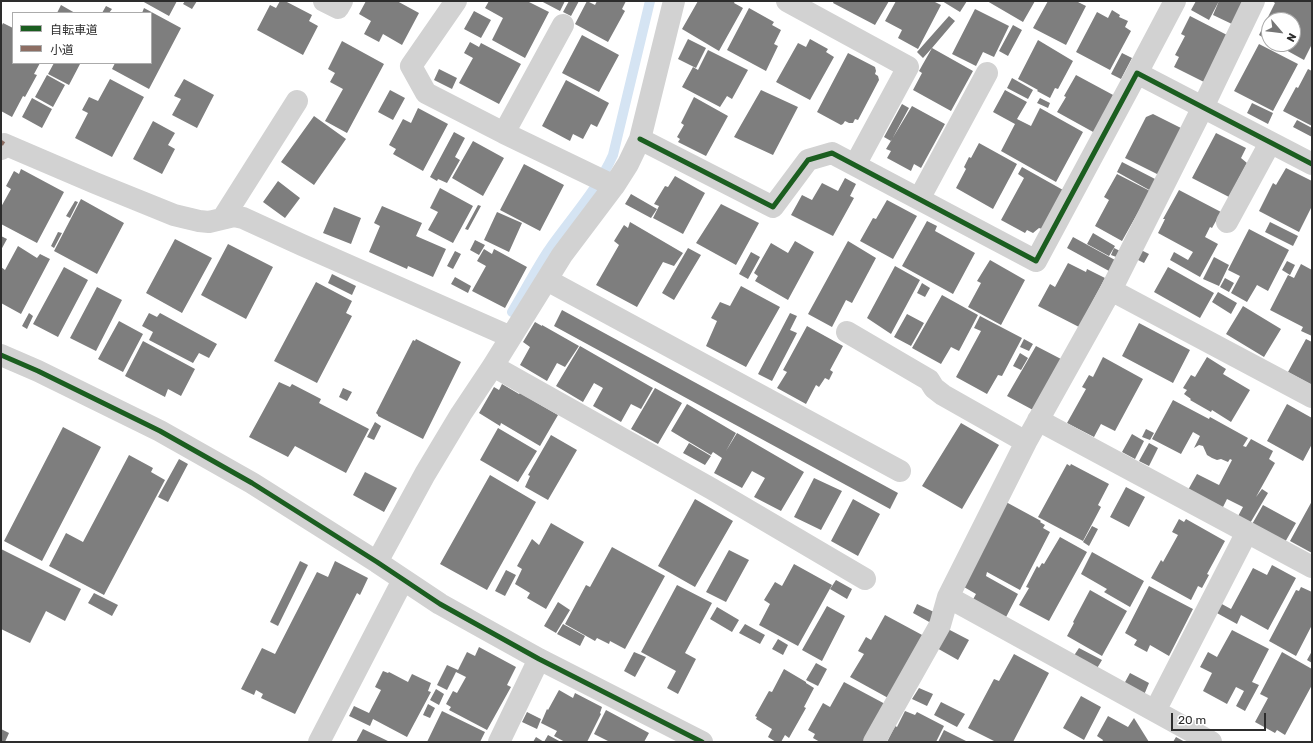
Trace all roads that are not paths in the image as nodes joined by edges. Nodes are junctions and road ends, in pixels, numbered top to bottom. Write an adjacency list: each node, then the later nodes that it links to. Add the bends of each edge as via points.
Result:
1 (324, 1): 2 (street, via 338,8)
2 (342, 1)
3 (456, 1): 13 (street, via 411,66 426,93)
4 (674, 1): 14 (street)
5 (787, 1): 18 (street, via 908,67)
6 (1254, 1): 12 (street)
7 (1171, 2): 10 (street)
8 (563, 25): 13 (street)
9 (987, 73): 20 (street)
10 (1137, 73): 12 (street); 20 (street, via 1036,261)
11 (297, 101): 21 (street)
12 (1203, 108): 15 (street); 24 (street)
13 (504, 133): 19 (street)
14 (640, 139): 18 (street, via 773,207 808,160 832,153); 19 (street, via 628,164)
15 (1270, 143): 17 (street); 22 (street)
16 (1, 149): 21 (street, via 4,144 174,214 209,222)
17 (1312, 164)
18 (855, 165): 20 (street)
19 (605, 182): 23 (street)
20 (919, 199)
21 (223, 218): 26 (street, via 243,218)
22 (1228, 222)
23 (547, 280): 26 (street); 32 (street)
24 (1111, 290): 29 (street); 30 (street)
25 (847, 332): 31 (street, via 929,380 934,388 943,394)
26 (511, 338): 28 (street)
27 (1, 355): 34 (street, via 160,431 252,483)
28 (493, 366): 34 (street, via 461,414); 36 (street)
29 (1312, 397)
30 (1038, 420): 31 (street); 33 (street)
31 (1026, 442): 38 (street)
32 (900, 471)
33 (1247, 532): 35 (street); 40 (street)
34 (377, 562): 37 (street)
35 (1312, 567)
36 (865, 578)
37 (403, 580): 39 (street, via 440,604); 42 (street)
38 (948, 597): 40 (street); 45 (street, via 940,625)
39 (539, 659): 41 (street); 43 (street)
40 (1155, 711): 46 (street)
41 (675, 736): 44 (street)
42 (319, 742)
43 (499, 742)
44 (702, 742)
45 (874, 742)
46 (1211, 742)

